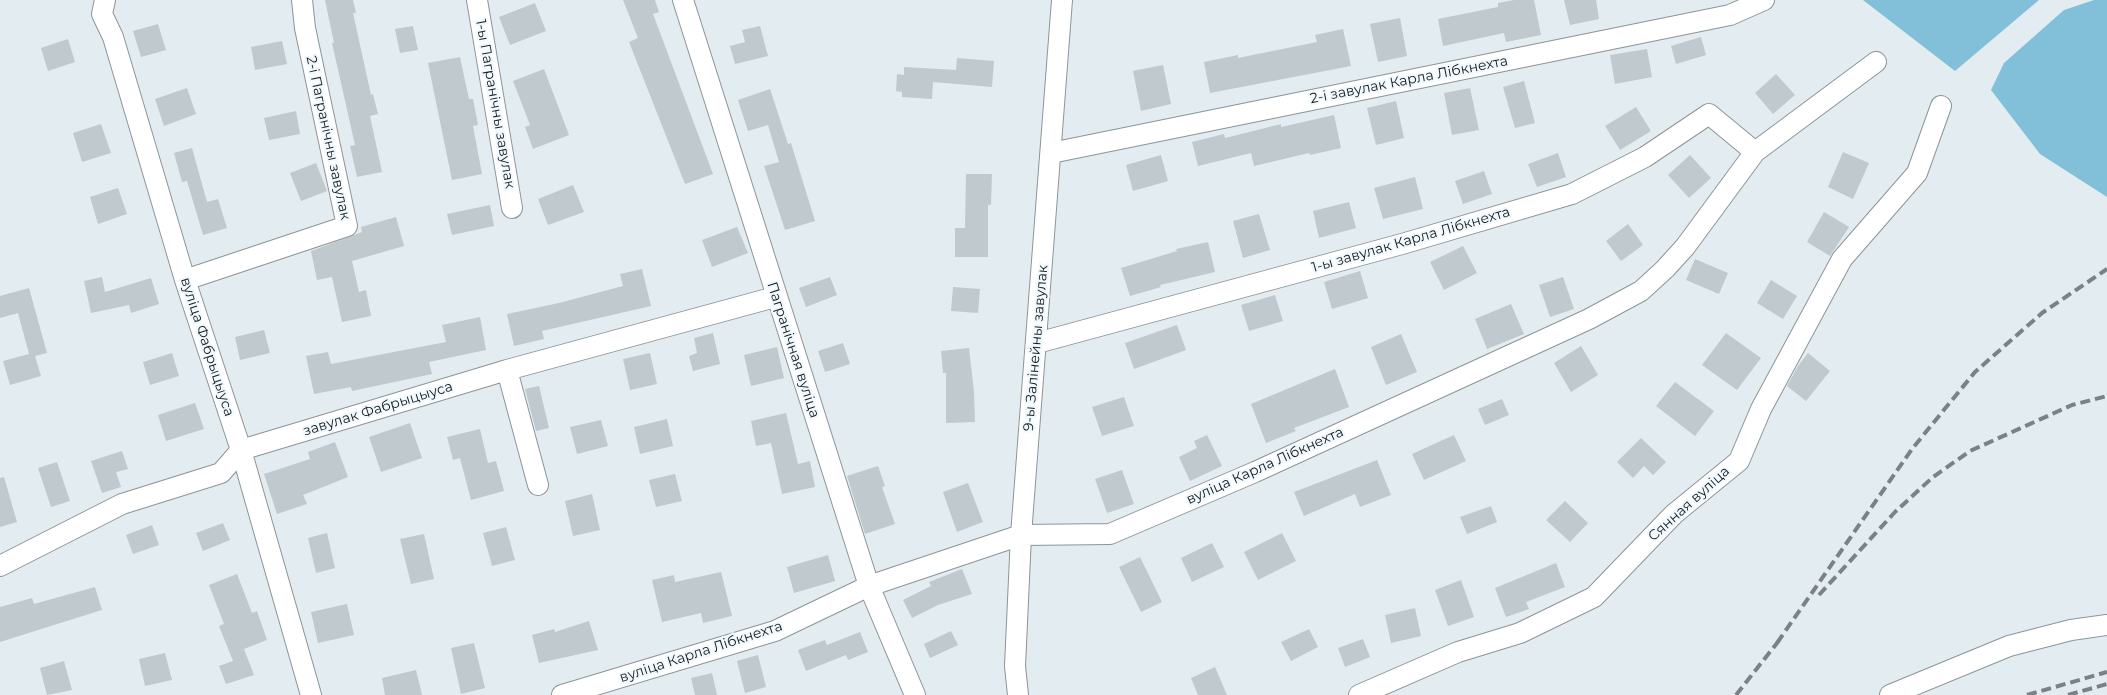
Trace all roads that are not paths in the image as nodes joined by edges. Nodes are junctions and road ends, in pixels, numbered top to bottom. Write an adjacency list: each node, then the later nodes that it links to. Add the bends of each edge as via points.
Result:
1 (302, 0): 12 (street, 2-і Пагранічны завулак, via 305,28 347,226)
2 (477, 0): 11 (street, 1-ы Пагранічны завулак)
3 (683, 0): 13 (street, Пагранічная вуліца)
4 (1062, 0): 10 (street, 9-ы Залінейны завулак)
5 (1764, 0): 10 (street, 2-і завулак Карла Лібкнехта, via 1730,15)
6 (100, 5): 12 (street, вуліца Фабрыцыуса, via 113,37)
7 (1876, 62): 9 (street, вуліца Карла Лібкнехта)
8 (1941, 106): 26 (street, Сянная вуліца, via 1917,173 1842,259 1761,409 1739,461 1674,514 1594,597 1520,633 1458,652)
9 (1755, 152): 14 (street, 1-ы завулак Карла Лібкнехта, via 1709,114 1645,157 1572,194 1402,244); 18 (street, вуліца Карла Лібкнехта, via 1665,269 1641,291 1589,319 1264,468 1110,534)
10 (1051, 153): 14 (street, 9-ы Залінейны завулак)
11 (512, 208)
12 (185, 280): 16 (street, вуліца Фабрыцыуса)
13 (776, 297): 15 (street, завулак Фабрыцыуса); 20 (street, Пагранічная вуліца)
14 (1037, 343): 18 (street, 9-ы Залінейны завулак)
15 (507, 370): 16 (street, завулак Фабрыцыуса); 17 (street)
16 (241, 450): 19 (street, via 220,473 122,504); 22 (street, вуліца Фабрыцыуса)
17 (538, 485)
18 (1021, 535): 20 (street, вуліца Карла Лібкнехта); 25 (street, 9-ы Залінейны завулак, via 1014,666)
19 (0, 566)
20 (869, 586): 23 (street, вуліца Карла Лібкнехта, via 775,631); 24 (street, Пагранічная вуліца)
21 (2107, 625): 27 (street, via 2071,630 2010,646)
22 (310, 695)
23 (562, 695)
24 (915, 695)
25 (1018, 695)
26 (1359, 695)
27 (1890, 695)

